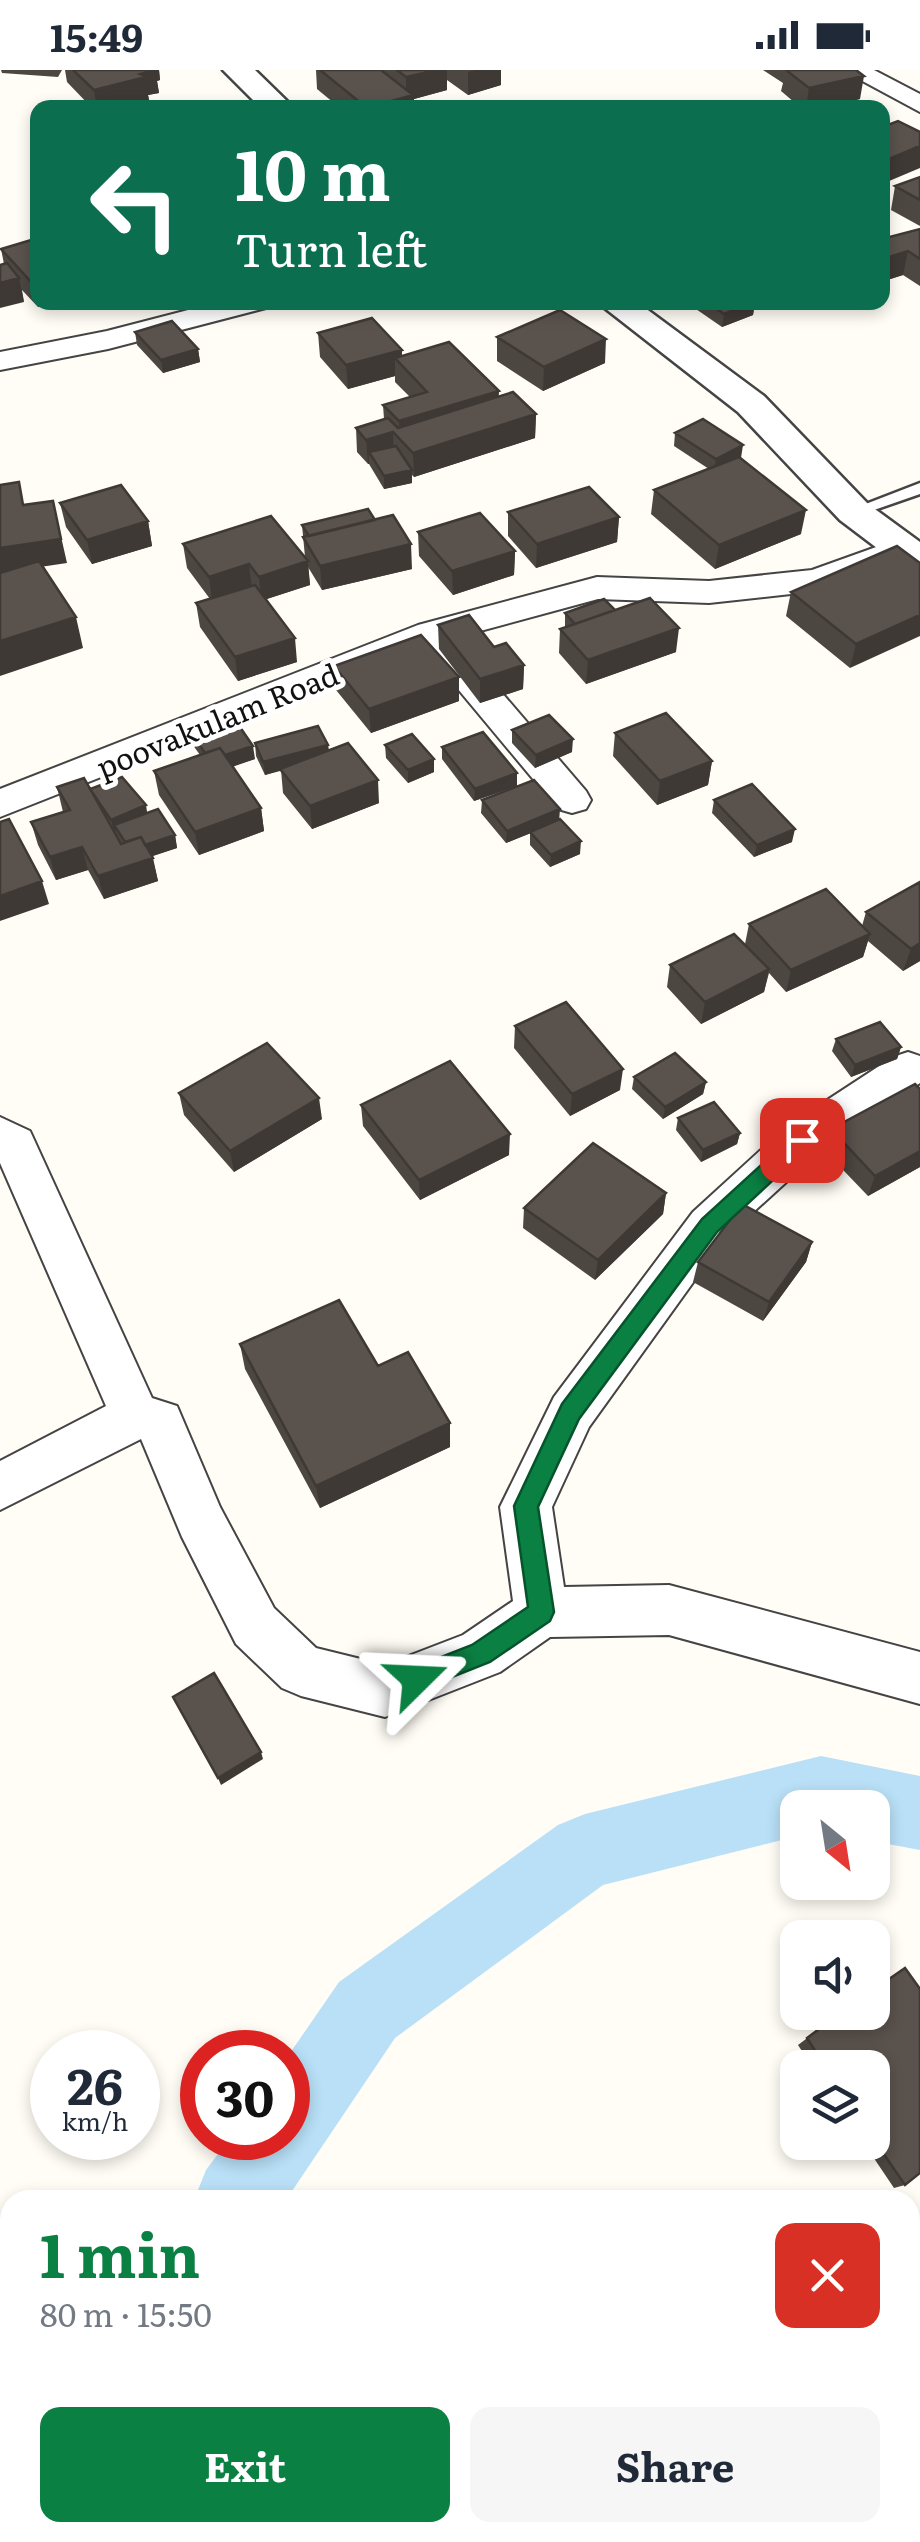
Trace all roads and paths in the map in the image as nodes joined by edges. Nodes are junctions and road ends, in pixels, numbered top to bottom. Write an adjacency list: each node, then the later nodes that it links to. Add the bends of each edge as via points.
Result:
1 (238, 70): 3 (street)
2 (854, 70): 4 (street)
3 (270, 100)
4 (920, 104)
5 (225, 310): 7 (street)
6 (625, 310): 9 (street, via 751,404)
7 (0, 361)
8 (920, 488): 9 (lane)
9 (854, 512): 10 (street)
10 (910, 554): 11 (street, poovakulam Road, via 818,580 710,592 597,588)
11 (431, 633): 12 (street); 13 (street, poovakulam Road)
12 (572, 800)
13 (0, 804)
14 (908, 1069): 18 (street, via 802,1140 710,1226 571,1412 526,1506)
15 (0, 1135): 16 (street, via 14,1144)
16 (135, 1415): 17 (street); 18 (street, via 159,1422 200,1520 256,1626 302,1670 386,1692 481,1654)
17 (0, 1487)
18 (542, 1612): 19 (street, via 669,1610)
19 (920, 1678)

